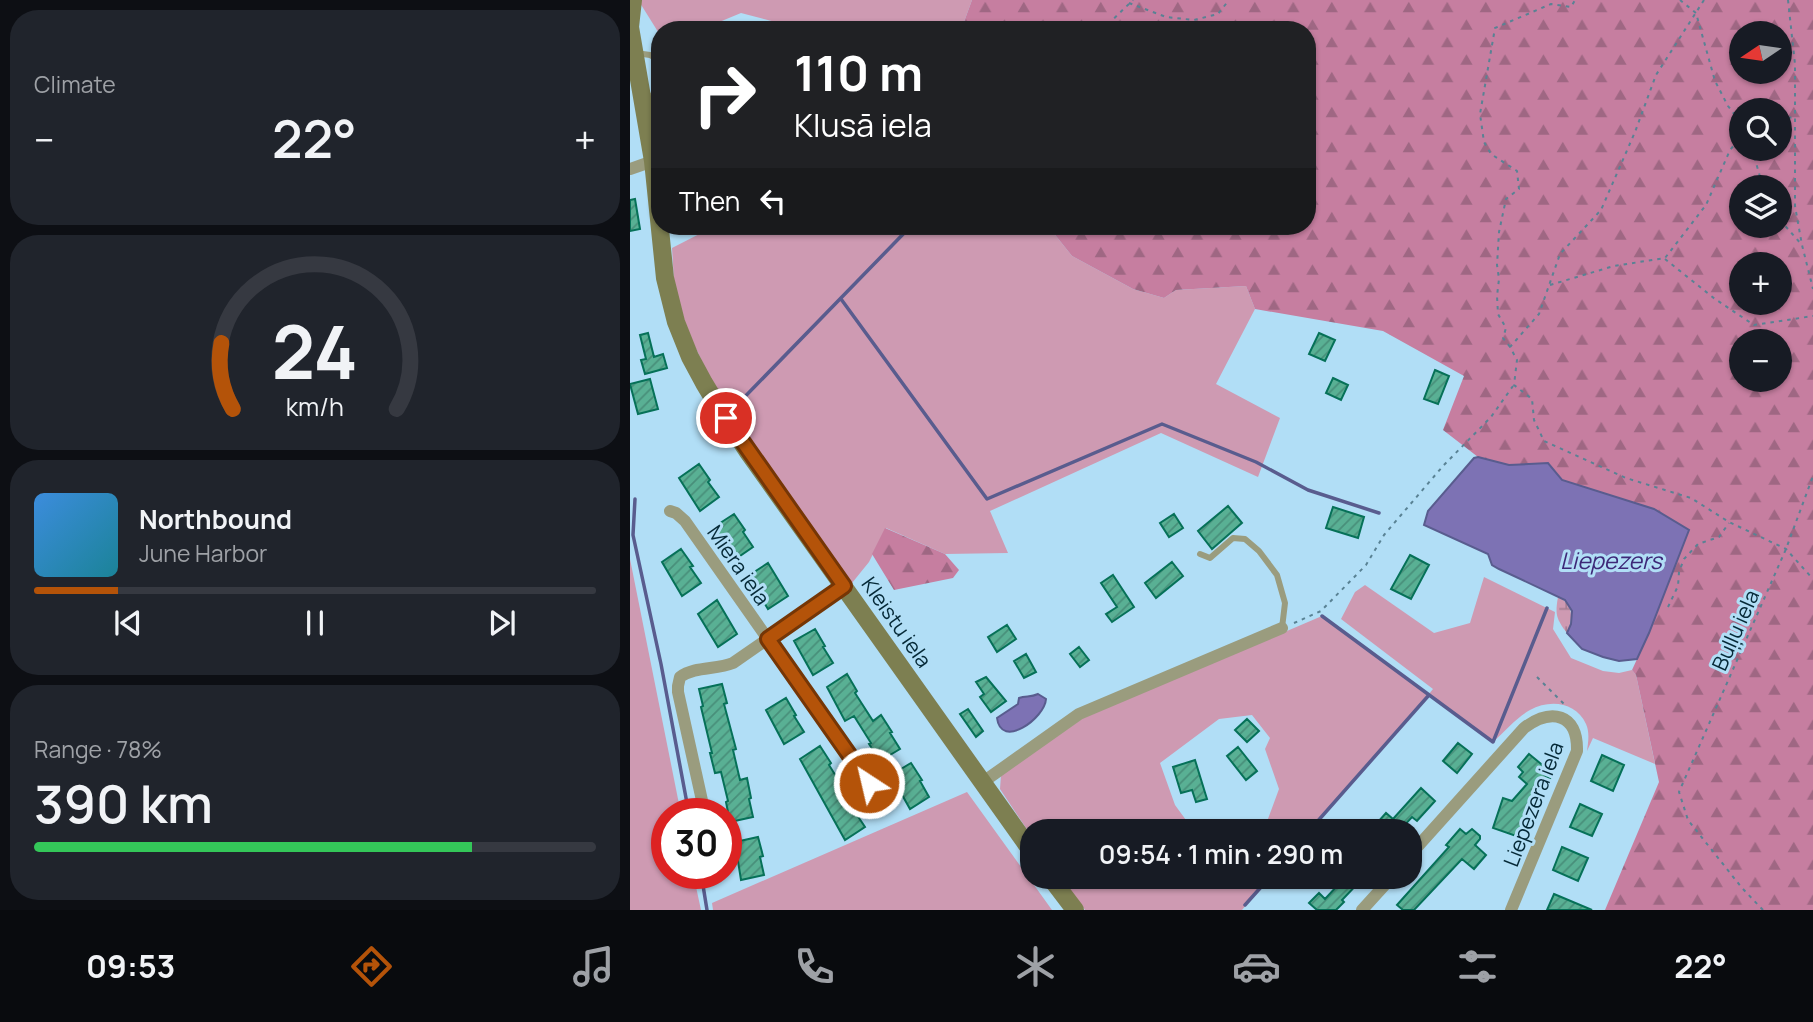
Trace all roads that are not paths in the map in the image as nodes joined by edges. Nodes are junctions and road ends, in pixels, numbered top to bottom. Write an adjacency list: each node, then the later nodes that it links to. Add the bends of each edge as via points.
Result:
1 (633, 0): 2 (street, Kleistu iela, via 630,27)
2 (634, 53): 3 (lane); 4 (street, Kleistu iela)
3 (651, 56)
4 (651, 95)
5 (630, 169): 6 (street)
6 (651, 175)
7 (661, 235): 10 (street, Kleistu iela, via 665,278 690,357 726,418)
8 (670, 511): 12 (street, Miera iela, via 685,521)
9 (1199, 554): 11 (lane, via 1210,558 1233,538 1245,539 1259,551 1277,575 1285,603)
10 (844, 586): 12 (street); 13 (street, Kleistu iela)
11 (1282, 628): 13 (street, via 1079,714)
12 (768, 639): 14 (street, Miera iela); 15 (street, via 733,663 680,677 678,692)
13 (983, 782): 16 (street, Kleistu iela)
14 (869, 783)
15 (701, 798)
16 (1020, 835)
17 (1422, 842): 22 (street, Liepezera iela, via 1524,728 1551,715 1572,724 1577,751)
18 (1058, 889): 20 (street)
19 (1381, 889): 21 (street)
20 (1073, 909)
21 (1362, 910)
22 (1511, 910)

